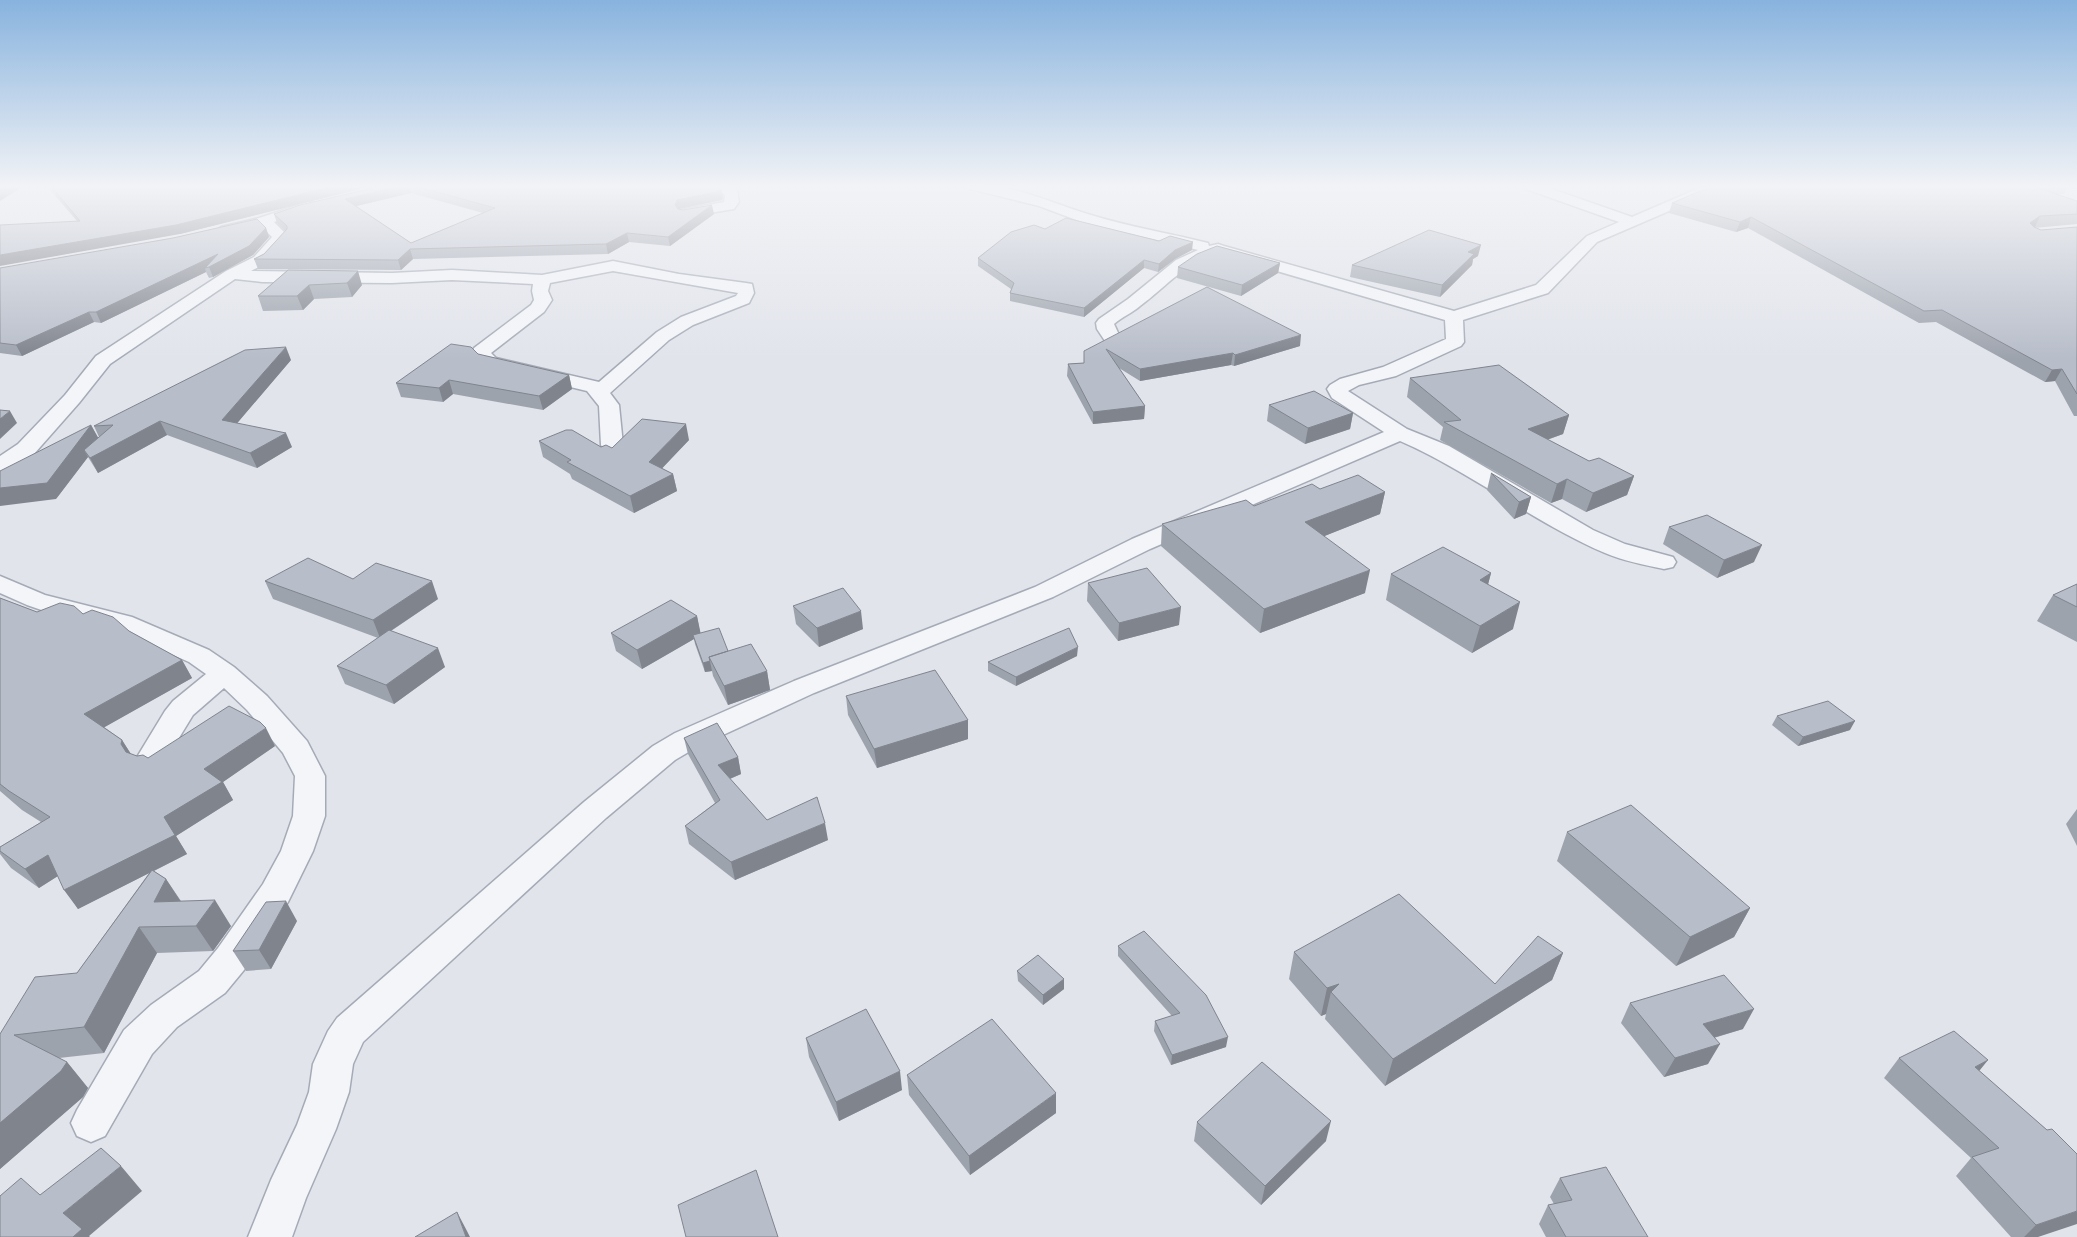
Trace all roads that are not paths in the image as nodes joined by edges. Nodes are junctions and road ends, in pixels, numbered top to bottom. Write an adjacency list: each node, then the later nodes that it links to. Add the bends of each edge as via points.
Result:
1 (276, 244): 5 (street, via 260,260)
2 (1195, 244): 4 (street)
3 (1587, 244): 7 (street, via 1542,288)
4 (1218, 249): 7 (street); 8 (street, via 1206,251 1174,267 1133,303 1111,316 1105,323)
5 (232, 274): 6 (street, via 392,278 452,275); 12 (street, via 104,360 26,449)
6 (542, 280): 9 (street, via 540,291 543,300 538,308 481,355 490,362 579,382); 9 (street, via 612,266 746,288 743,299 687,321 663,336)
7 (1454, 317): 10 (street, via 1455,342 1337,389)
8 (1111, 337)
9 (598, 393): 11 (street, via 609,405)
10 (1400, 433): 13 (street, via 1441,451 1585,535); 18 (street, via 1141,544 1044,592 804,687 664,753 588,816 350,1030 333,1064 329,1092 316,1129)
11 (612, 446)
12 (0, 466)
13 (1664, 562)
14 (0, 584): 15 (street, via 62,608 123,623 199,656)
15 (224, 673): 16 (street, via 179,713); 17 (street, via 257,703 296,748 310,776 309,816 276,893 232,959 212,982 164,1016 138,1042)
16 (149, 762)
17 (91, 1123)
18 (270, 1237)

